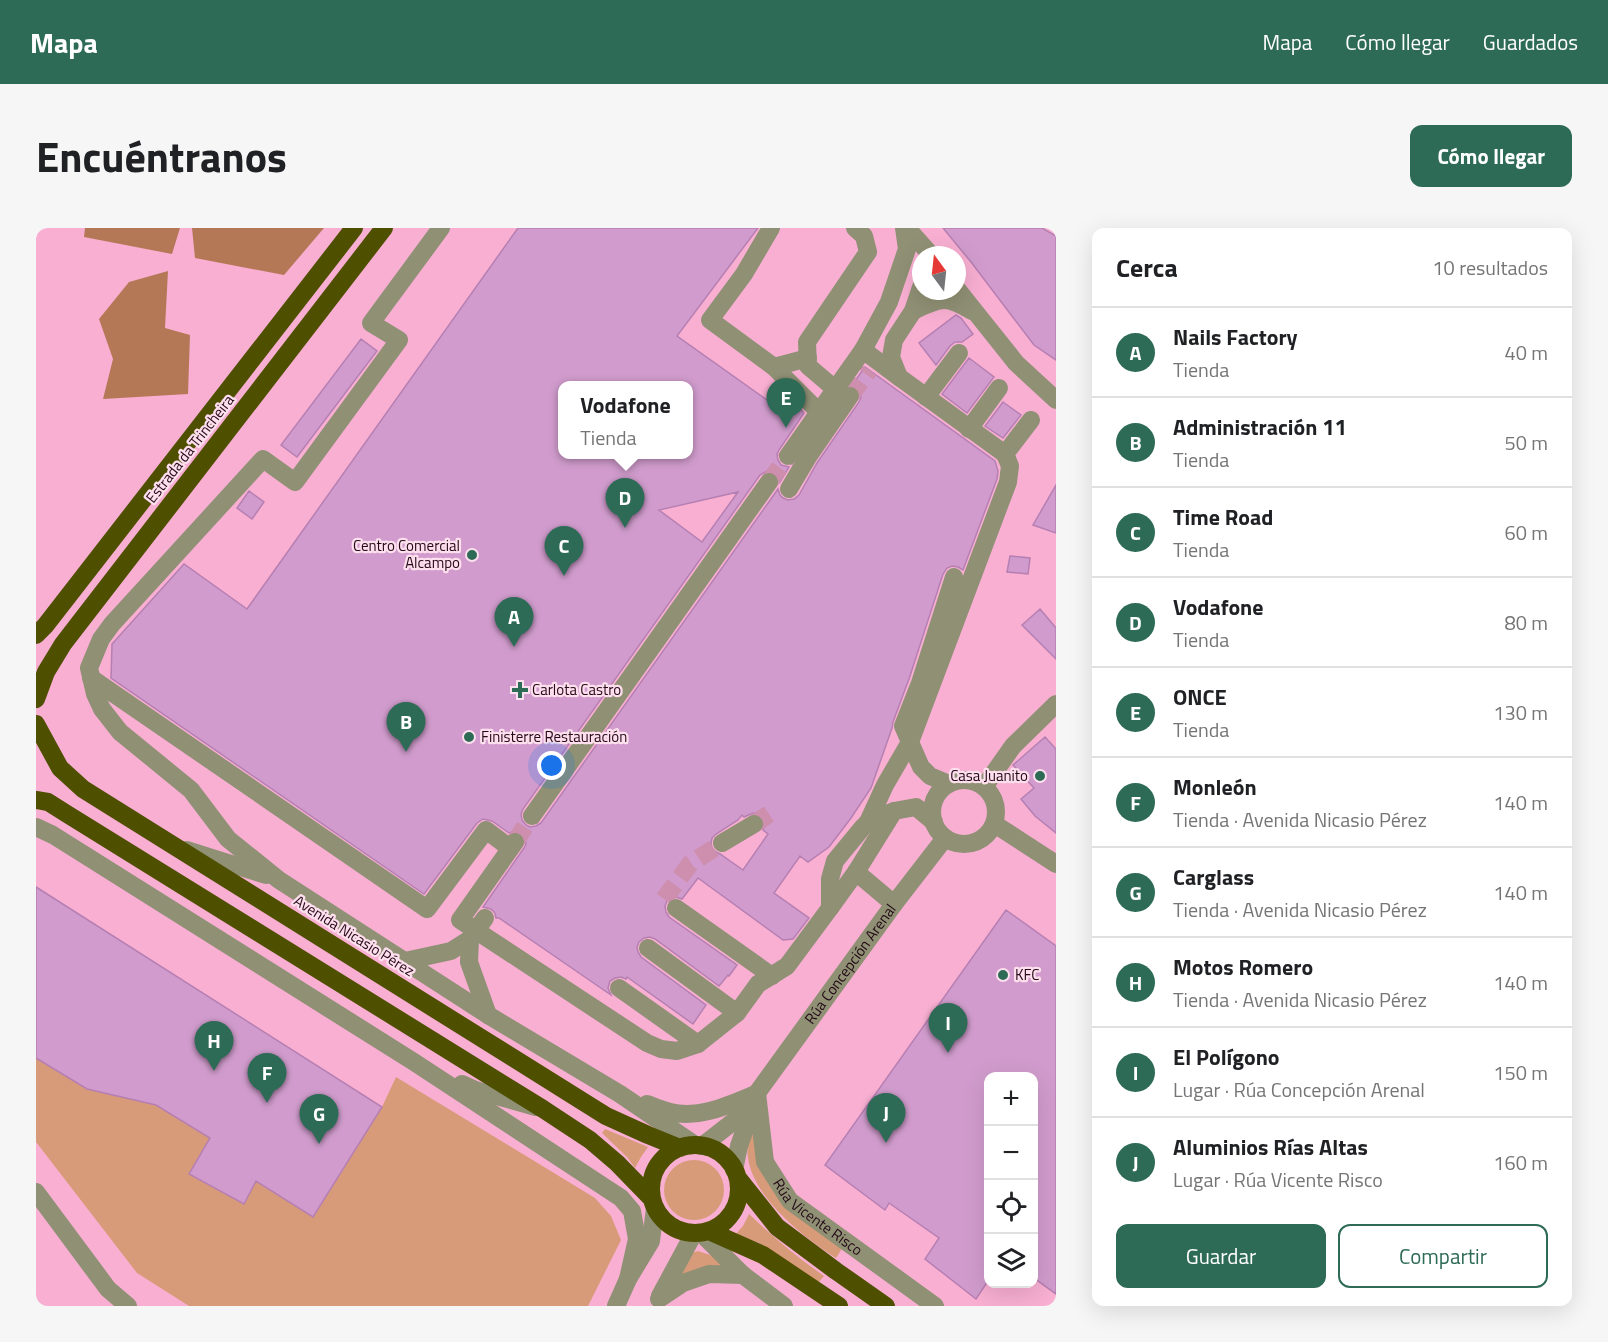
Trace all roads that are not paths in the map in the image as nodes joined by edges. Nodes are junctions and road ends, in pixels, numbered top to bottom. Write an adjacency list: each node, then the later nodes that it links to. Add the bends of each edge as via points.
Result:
1 (354, 228): 30 (highway, Estrada da Trincheira)
2 (384, 228): 32 (highway, Estrada da Trincheira, via 63,644)
3 (441, 228): 31 (street, via 371,323 399,340 295,482 263,459 112,624 89,668)
4 (771, 228): 15 (street, via 710,320)
5 (855, 228): 14 (street, via 864,236 868,252 807,342)
6 (906, 228): 7 (street); 12 (street, via 907,249 889,303)
7 (922, 246)
8 (917, 300): 10 (street)
9 (965, 300): 11 (street)
10 (913, 311): 11 (street, via 937,299 956,301); 17 (street, via 894,340 891,357)
11 (974, 312): 21 (street, via 1016,363)
12 (863, 350): 16 (street); 17 (street); 19 (street)
13 (959, 353): 20 (street)
14 (808, 358): 15 (street); 19 (street, via 808,366)
15 (774, 367): 22 (street)
16 (869, 370)
17 (899, 377): 20 (street)
18 (999, 388): 24 (street)
19 (843, 393): 22 (street); 28 (street)
20 (926, 397): 24 (street)
21 (1056, 400)
22 (819, 412): 26 (street)
23 (1031, 420): 25 (street)
24 (969, 429): 25 (street)
25 (1005, 454): 35 (street, via 1010,466 1008,482)
26 (788, 456)
27 (769, 482): 41 (street)
28 (789, 489)
29 (954, 577): 35 (street, via 903,726)
30 (36, 635)
31 (91, 678): 52 (street, via 102,709 120,732 191,790 228,839); 64 (street, via 427,909 486,830 512,845 460,920 647,1043 677,1051)
32 (36, 699)
33 (1056, 704): 38 (street, via 1013,746)
34 (36, 726): 36 (highway); 49 (highway, Avenida Nicasio Pérez, via 60,768 83,789)
35 (910, 742): 37 (street, via 921,767 930,776); 42 (street)
36 (36, 747)
37 (949, 784): 38 (street, via 967,780); 43 (street, via 936,796)
38 (984, 787): 45 (street, via 996,805)
39 (36, 800): 68 (highway, via 48,802)
40 (894, 811): 42 (street); 43 (street, via 916,807); 51 (street)
41 (532, 816)
42 (868, 822): 55 (street, via 835,861 830,879)
43 (933, 822): 47 (street)
44 (754, 824): 48 (street)
45 (996, 825): 47 (street, via 972,844 953,843); 50 (street)
46 (36, 827): 65 (street)
47 (945, 838): 53 (street, Rúa Concepción Arenal)
48 (722, 843)
49 (177, 847): 52 (street); 69 (highway, Avenida Nicasio Pérez, via 606,1116 648,1135)
50 (1056, 864)
51 (855, 872): 53 (street); 55 (street)
52 (279, 880): 59 (street)
53 (894, 904): 66 (street, Rúa Concepción Arenal)
54 (676, 908): 60 (street)
55 (830, 908): 60 (street, via 787,966)
56 (485, 918): 57 (street, bridge)
57 (470, 939): 59 (street, via 451,951); 63 (street, via 469,962)
58 (648, 948): 62 (street)
59 (405, 961): 63 (street)
60 (772, 976): 62 (street, via 758,984)
61 (619, 988): 64 (street)
62 (737, 1013): 64 (street)
63 (488, 1015): 67 (street)
64 (698, 1044)
65 (414, 1062): 68 (street, via 476,1090); 75 (street, via 621,1198 632,1211 637,1239)
66 (757, 1093): 67 (street, via 700,1114 672,1113); 69 (street, via 734,1122); 70 (street, via 739,1146); 82 (street, Rúa Vicente Risco, via 765,1162 790,1201)
67 (620, 1094): 69 (street)
68 (543, 1109): 72 (highway, via 617,1163)
69 (693, 1146): 70 (highway, via 716,1150); 72 (highway, via 668,1154 659,1163 651,1186)
70 (736, 1174): 73 (highway, via 739,1191 730,1216 721,1225); 81 (highway, via 777,1227)
71 (36, 1192): 77 (street, via 108,1289)
72 (653, 1203): 73 (highway, via 671,1226); 75 (street, via 651,1241)
73 (701, 1232): 74 (street); 76 (street); 80 (highway, via 764,1255)
74 (743, 1275): 76 (street, via 709,1274 683,1283); 79 (street)
75 (628, 1280): 78 (street)
76 (657, 1303)
77 (128, 1306)
78 (616, 1306)
79 (784, 1306)
80 (839, 1306)
81 (886, 1306)
82 (935, 1306)

